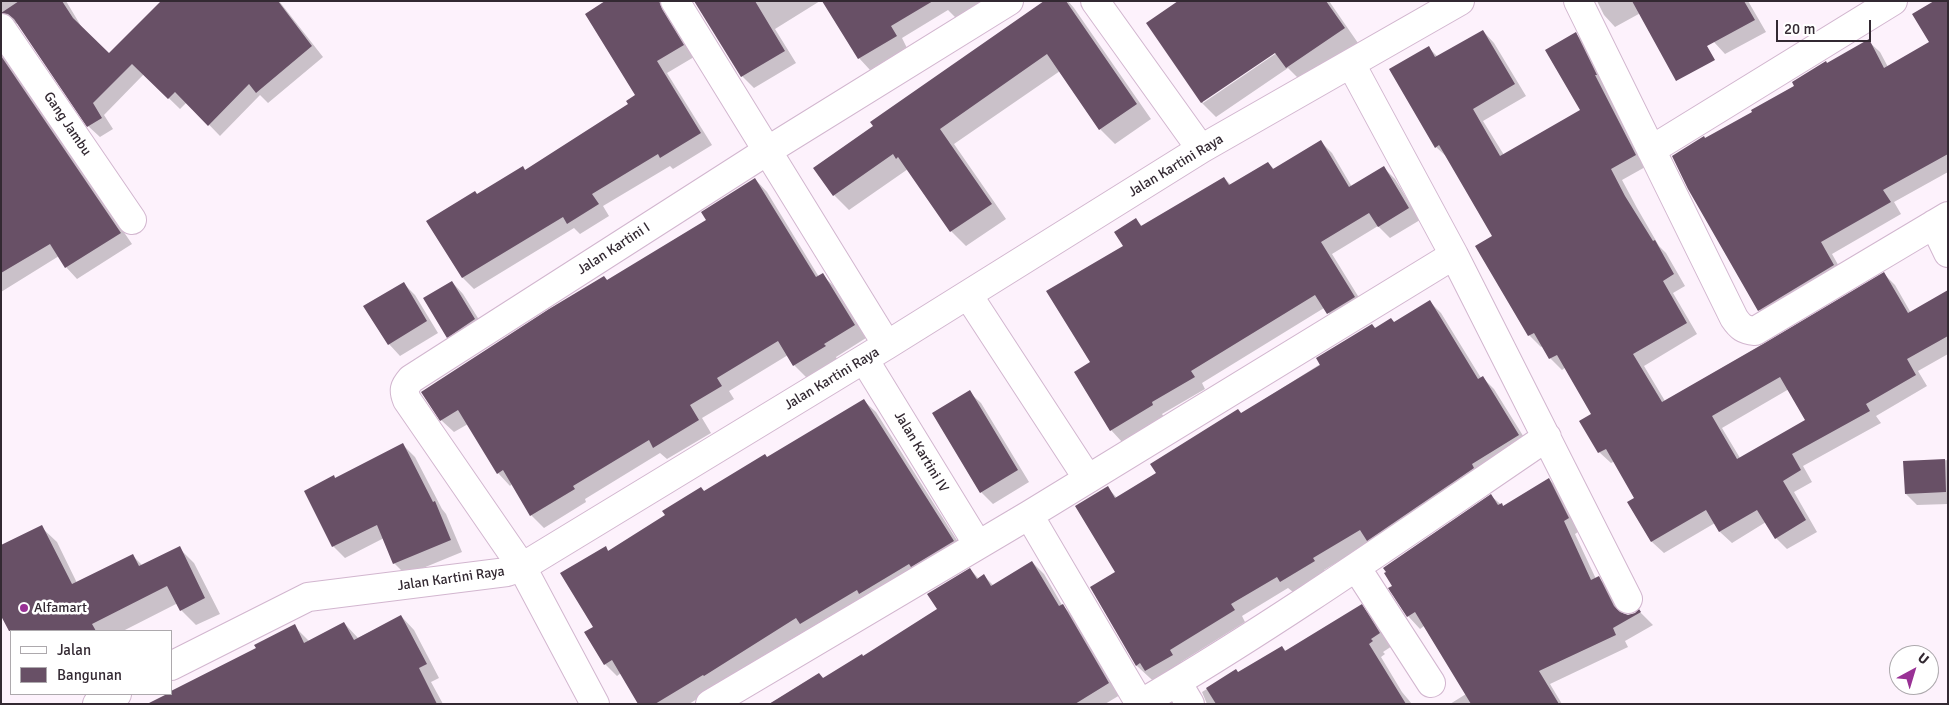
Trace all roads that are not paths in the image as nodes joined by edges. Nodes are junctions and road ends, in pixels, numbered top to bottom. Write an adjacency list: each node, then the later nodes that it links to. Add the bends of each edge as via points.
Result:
1 (675, 1): 11 (street, Jalan Kartini IV)
2 (1009, 1): 11 (street, Jalan Kartini I)
3 (1095, 1): 9 (street)
4 (1460, 1): 8 (street, Jalan Kartini Raya)
5 (1578, 1): 10 (street)
6 (1893, 1): 10 (street)
7 (1, 28): 12 (street, Gang Jambu)
8 (1351, 64): 9 (street, Jalan Kartini Raya); 15 (street)
9 (1201, 149): 16 (street, Jalan Kartini Raya)
10 (1650, 150): 13 (street, via 1734,318 1746,330 1756,331)
11 (767, 151): 17 (street, Jalan Kartini IV); 22 (street, Jalan Kartini I, via 405,385 407,400)
12 (132, 220)
13 (1941, 220): 14 (street)
14 (1948, 253)
15 (1454, 255): 18 (street); 19 (street)
16 (968, 295): 17 (street, Jalan Kartini Raya); 19 (street)
17 (876, 352): 21 (street, Jalan Kartini IV); 22 (street, Jalan Kartini Raya)
18 (1547, 437): 23 (street); 24 (street)
19 (1088, 479): 20 (street)
20 (1029, 515): 21 (street); 32 (street)
21 (978, 545): 31 (street)
22 (522, 567): 25 (street, Jalan Kartini Raya, via 497,574 308,596); 30 (street)
23 (1356, 567): 26 (street); 27 (street)
24 (1628, 599)
25 (172, 665)
26 (1431, 683)
27 (1184, 693): 32 (street)
28 (115, 695): 29 (street)
29 (97, 704)
30 (595, 704)
31 (710, 704)
32 (1140, 704)

